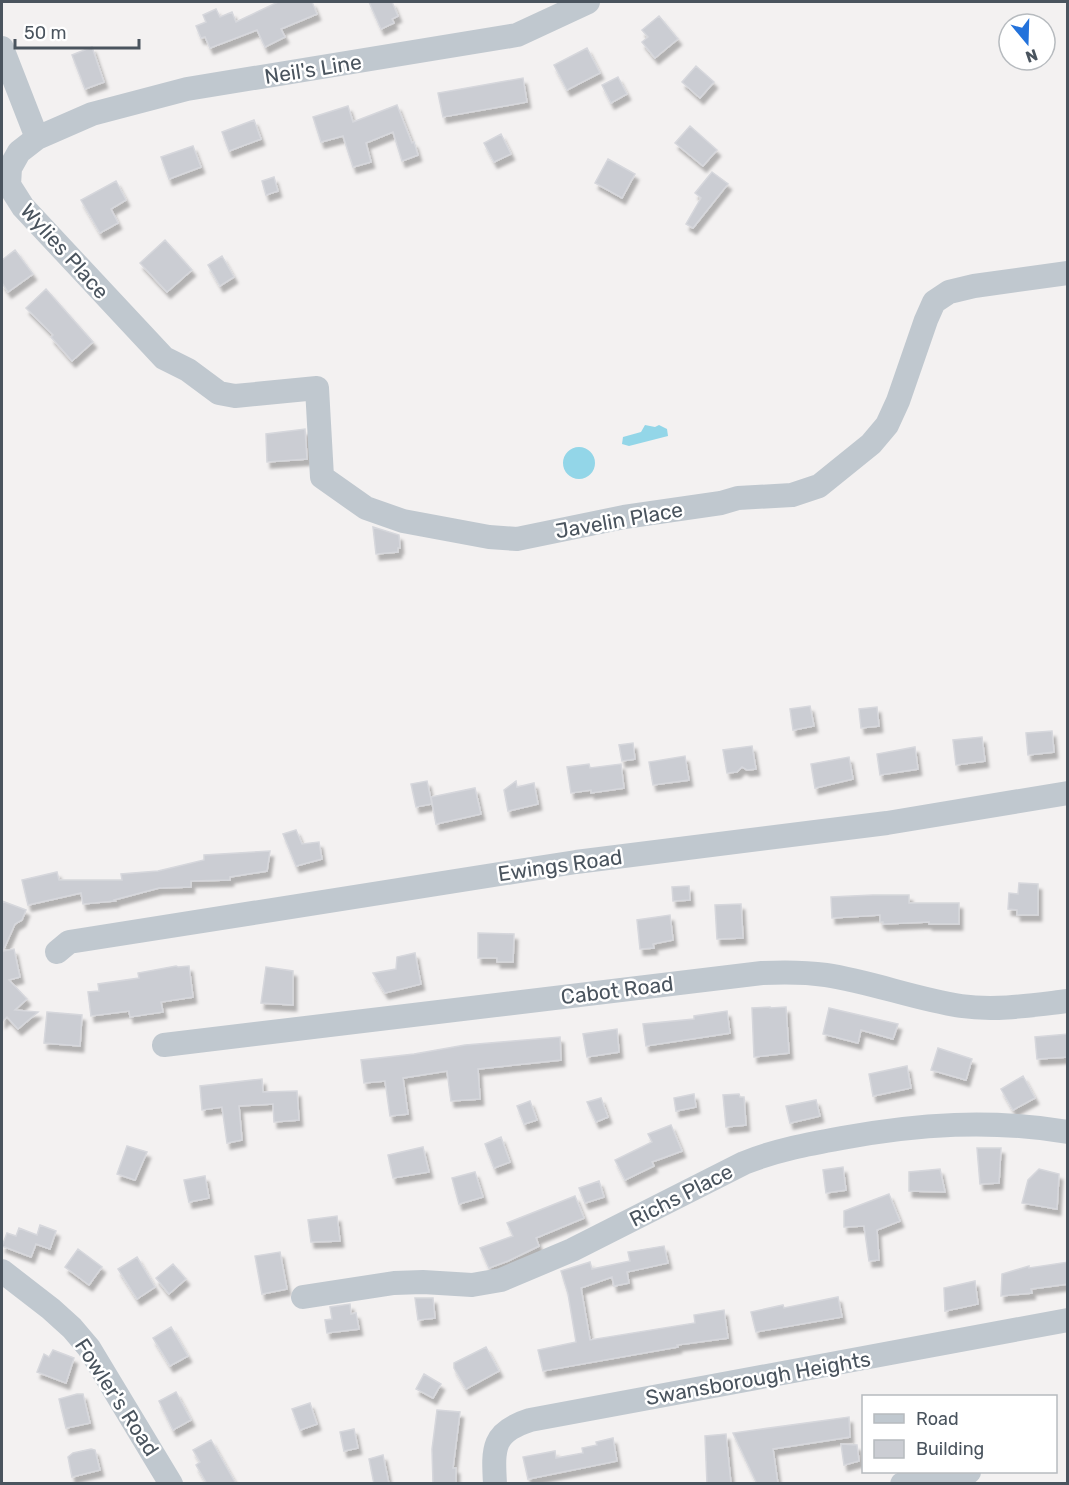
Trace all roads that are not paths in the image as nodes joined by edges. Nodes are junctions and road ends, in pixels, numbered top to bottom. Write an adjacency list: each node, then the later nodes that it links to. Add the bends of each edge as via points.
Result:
1 (588, 2): 3 (street, Neil's Line, via 517,35 187,90 92,114)
2 (2, 48): 3 (street)
3 (37, 138): 5 (street, Wylies Place, via 19,152 10,168 9,185 23,207)
4 (1068, 273): 5 (street, Javelin Place, via 974,286 940,296 930,310 887,425 871,444 811,490 738,498 517,539 403,521 366,508 322,477 317,388 235,396 219,393)
5 (164, 358)
6 (1068, 793): 7 (street, Ewings Road, via 887,823 576,862 69,942)
7 (57, 952)
8 (1068, 1001): 9 (street, Cabot Road, via 1001,1008 963,1006 825,975 762,973)
9 (164, 1045)
10 (1068, 1132): 12 (street, Richs Place, via 1015,1125 939,1124 801,1145 744,1163 564,1254 501,1280 472,1285 394,1283)
11 (2, 1270): 15 (street, Fowler's Road, via 51,1309 89,1348)
12 (303, 1297)
13 (1068, 1320): 16 (street, Swansborough Heights, via 530,1420 510,1428 497,1441)
14 (963, 1473): 17 (street)
15 (171, 1484)
16 (495, 1484)
17 (902, 1484)

